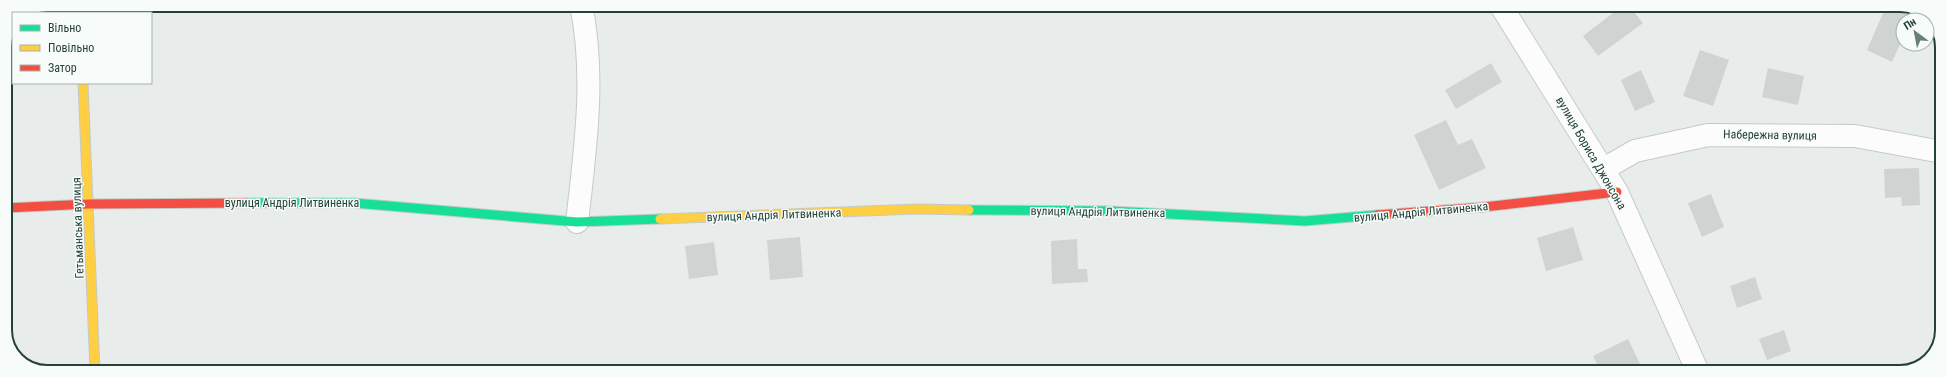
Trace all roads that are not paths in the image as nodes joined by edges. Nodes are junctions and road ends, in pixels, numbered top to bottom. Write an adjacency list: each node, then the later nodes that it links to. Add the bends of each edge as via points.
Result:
1 (582, 12): 9 (street, via 587,33 587,129)
2 (1505, 12): 5 (street, вулиця Бориса Джонсона)
3 (83, 84): 7 (main road, Гетьманська вулиця)
4 (1935, 151): 5 (street, Набережна вулиця, via 1855,136 1708,135 1635,151)
5 (1604, 169): 6 (street, вулиця Бориса Джонсона)
6 (1617, 192): 9 (main road, вулиця Андрія Литвиненка, via 1484,207 1305,221 1110,211 917,209); 11 (street, вулиця Бориса Джонсона)
7 (89, 204): 8 (main road, вулиця Андрія Литвиненка); 9 (main road, вулиця Андрія Литвиненка, via 354,203); 10 (main road, Гетьманська вулиця)
8 (12, 208)
9 (577, 222)
10 (95, 365)
11 (1695, 365)

